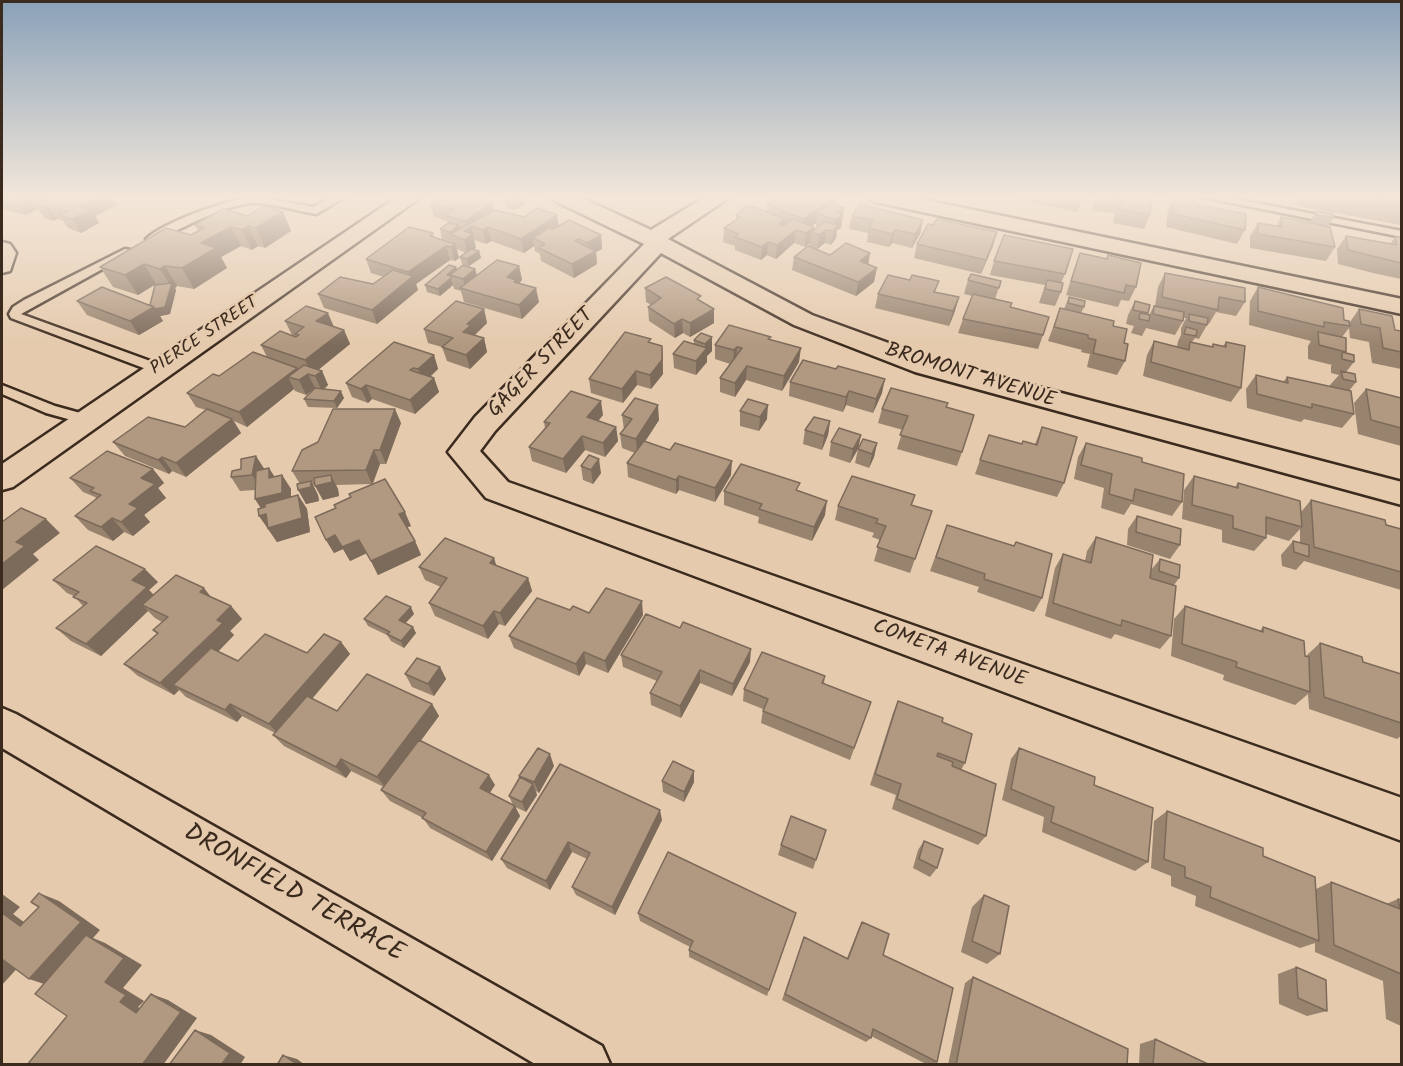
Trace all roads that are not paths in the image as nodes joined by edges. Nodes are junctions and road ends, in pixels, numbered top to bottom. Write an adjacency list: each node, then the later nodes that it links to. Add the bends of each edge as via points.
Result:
1 (138, 247): 7 (lane, via 16,310 17,318)
2 (338, 247): 7 (street, PIERCE STREET)
3 (650, 247): 11 (street, GAGER STREET, via 463,452)
4 (666, 247): 12 (street, BROMONT AVENUE, via 803,320 926,366)
5 (1116, 247): 6 (street)
6 (1401, 307)
7 (159, 369): 9 (street, PIERCE STREET)
8 (2, 389): 9 (lane, via 51,410)
9 (86, 418): 10 (street, PIERCE STREET)
10 (2, 479)
11 (497, 490): 14 (street, COMETA AVENUE)
12 (1401, 494)
13 (2, 727): 15 (street, DRONFIELD TERRACE)
14 (1401, 820)
15 (584, 1065)

